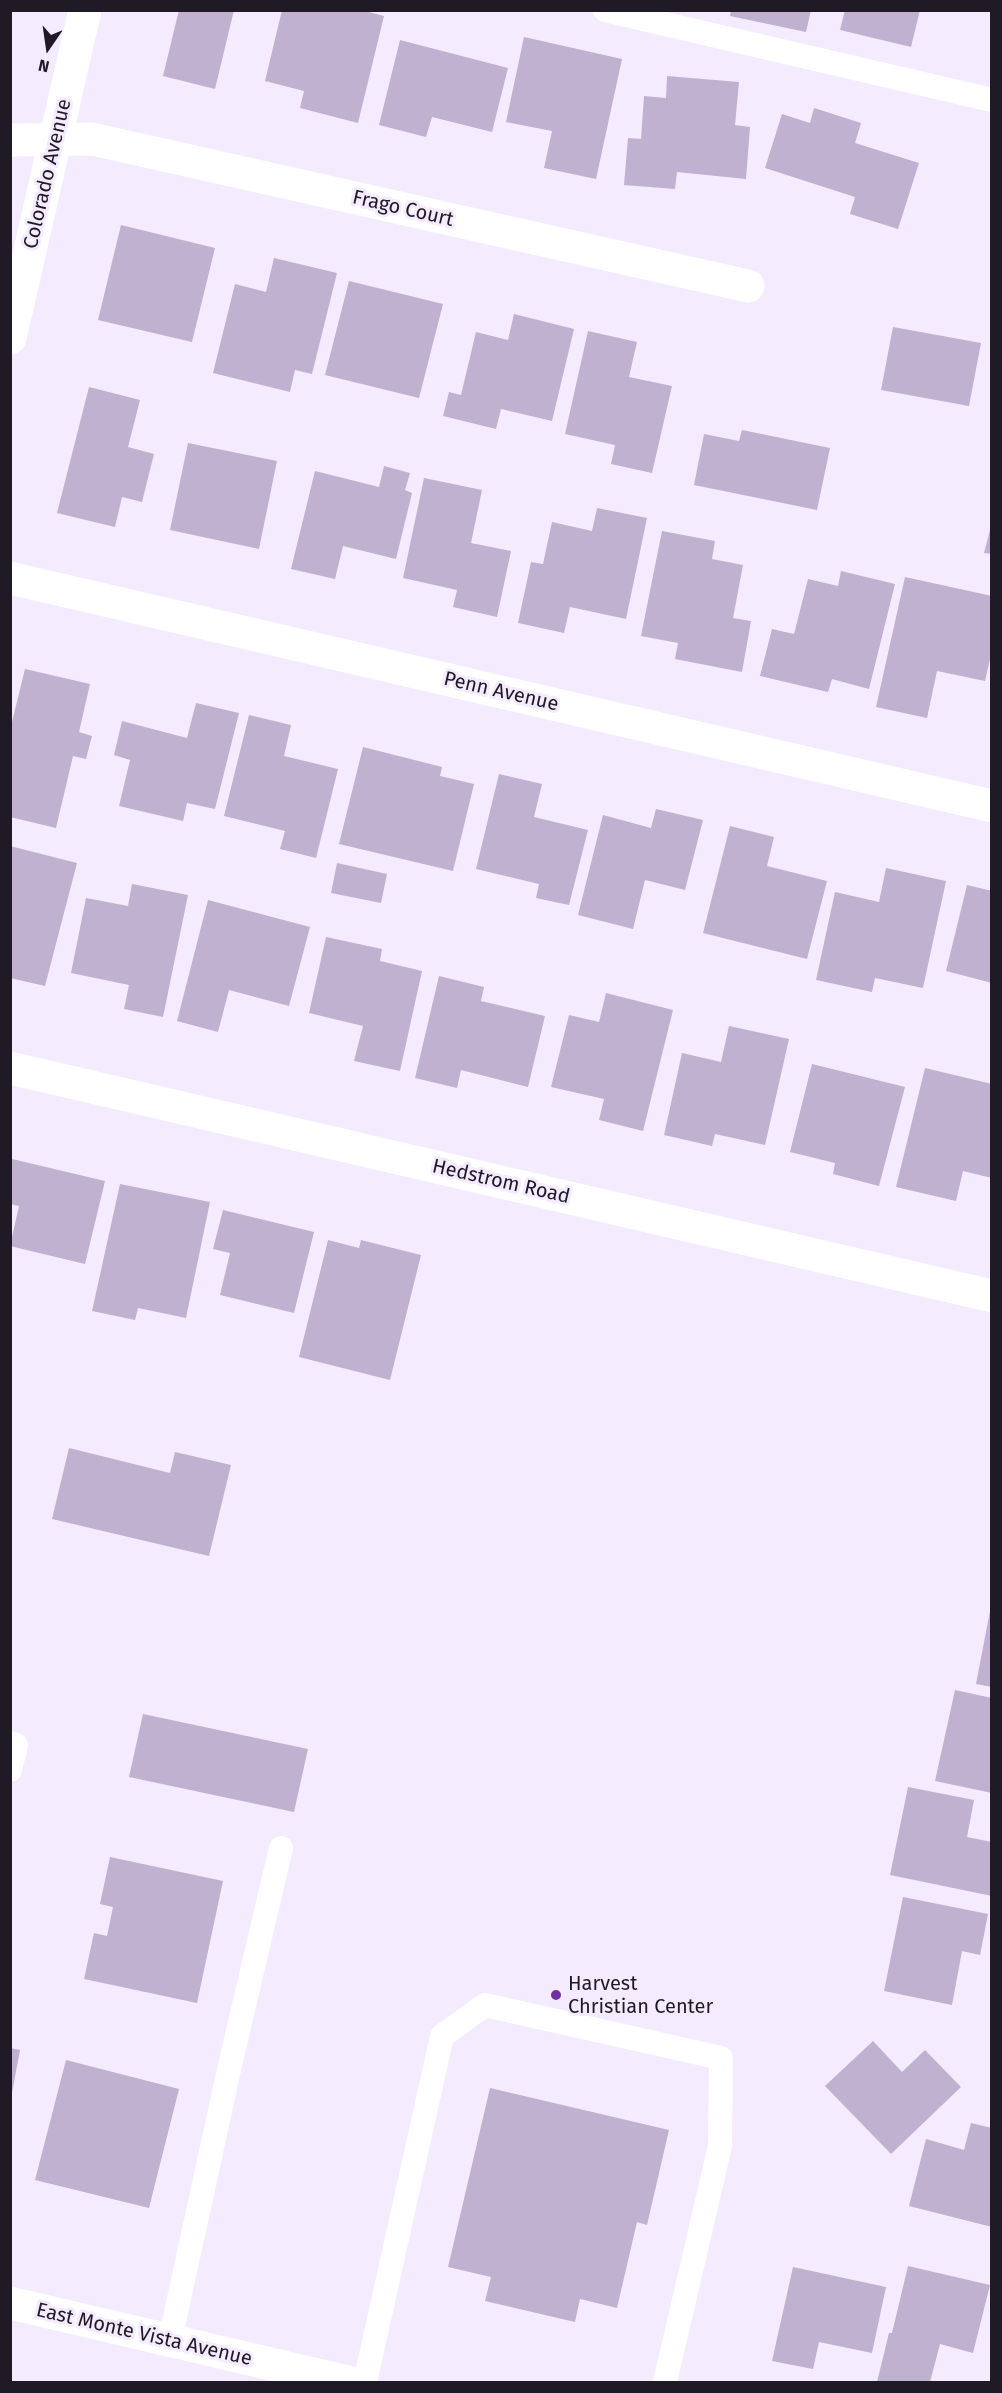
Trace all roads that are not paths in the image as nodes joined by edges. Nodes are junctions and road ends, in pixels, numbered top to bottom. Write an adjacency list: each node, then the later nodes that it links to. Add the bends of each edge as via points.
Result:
1 (85, 10): 4 (street, Colorado Avenue)
2 (604, 10): 3 (lane)
3 (992, 100)
4 (57, 138): 5 (street, Frago Court); 6 (street, Frago Court, via 92,140); 7 (street, Colorado Avenue)
5 (10, 140)
6 (748, 286)
7 (10, 338)
8 (10, 578): 9 (street, Penn Avenue)
9 (992, 806)
10 (10, 1068): 11 (street, Hedstrom Road)
11 (992, 1296)
12 (10, 1743): 13 (lane, via 16,1745)
13 (10, 1770)
14 (281, 1848): 16 (lane)
15 (10, 2303): 16 (street, East Monte Vista Avenue)
16 (170, 2340): 17 (street, East Monte Vista Avenue)
17 (348, 2382)
18 (365, 2382): 19 (lane, via 442,2036 485,2005 721,2058 720,2146)
19 (665, 2382)

